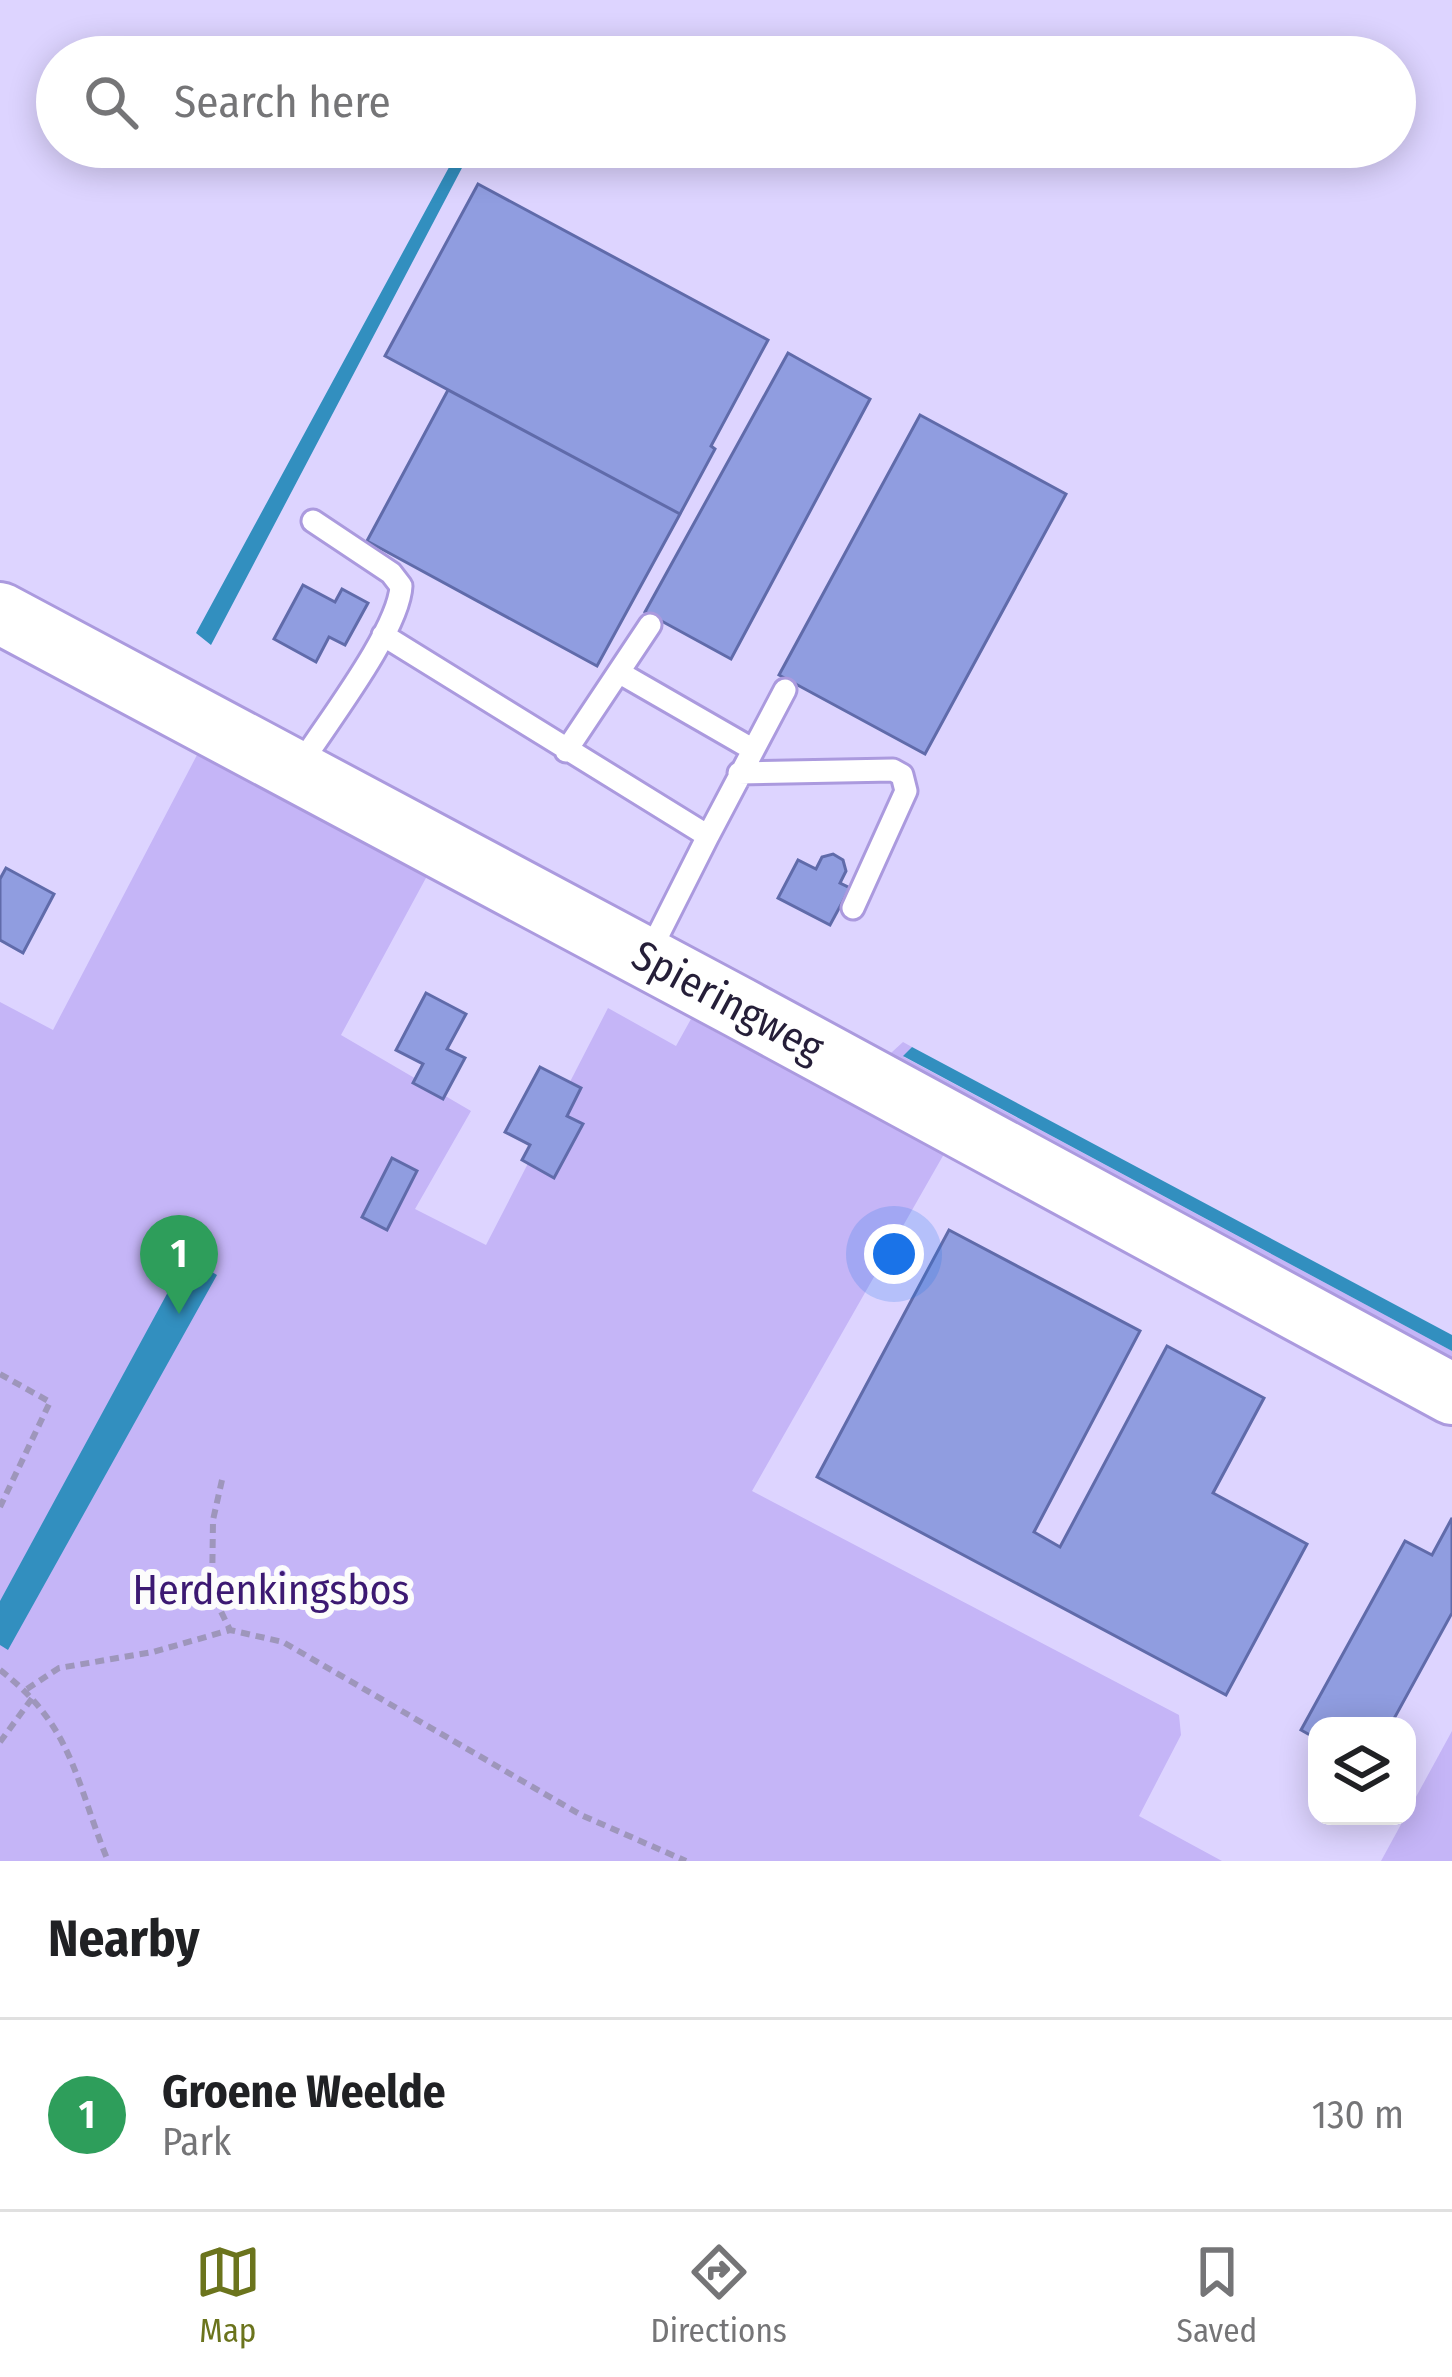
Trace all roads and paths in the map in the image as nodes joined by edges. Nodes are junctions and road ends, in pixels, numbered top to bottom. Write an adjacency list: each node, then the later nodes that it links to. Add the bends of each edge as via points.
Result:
1 (313, 521): 4 (lane, via 401,586)
2 (0, 613): 9 (street, Spieringweg)
3 (650, 625): 5 (lane)
4 (383, 634): 8 (lane); 9 (lane)
5 (620, 673): 7 (lane); 8 (lane)
6 (785, 690): 7 (lane)
7 (752, 749): 10 (lane)
8 (566, 751): 11 (lane)
9 (296, 771): 13 (street, Spieringweg)
10 (740, 773): 11 (lane); 12 (lane, via 902,775 906,791)
11 (708, 836): 13 (lane)
12 (853, 908)
13 (647, 958): 15 (street, Spieringweg)
14 (0, 1374): 17 (path, via 50,1402)
15 (1452, 1394)
16 (222, 1480): 18 (path, via 212,1593)
17 (0, 1507)
18 (230, 1630): 20 (path, via 59,1668); 24 (path, via 284,1642 581,1814)
19 (0, 1670): 21 (path)
20 (27, 1689)
21 (34, 1696): 22 (path); 23 (path, via 66,1744)
22 (0, 1742)
23 (108, 1861)
24 (686, 1861)

